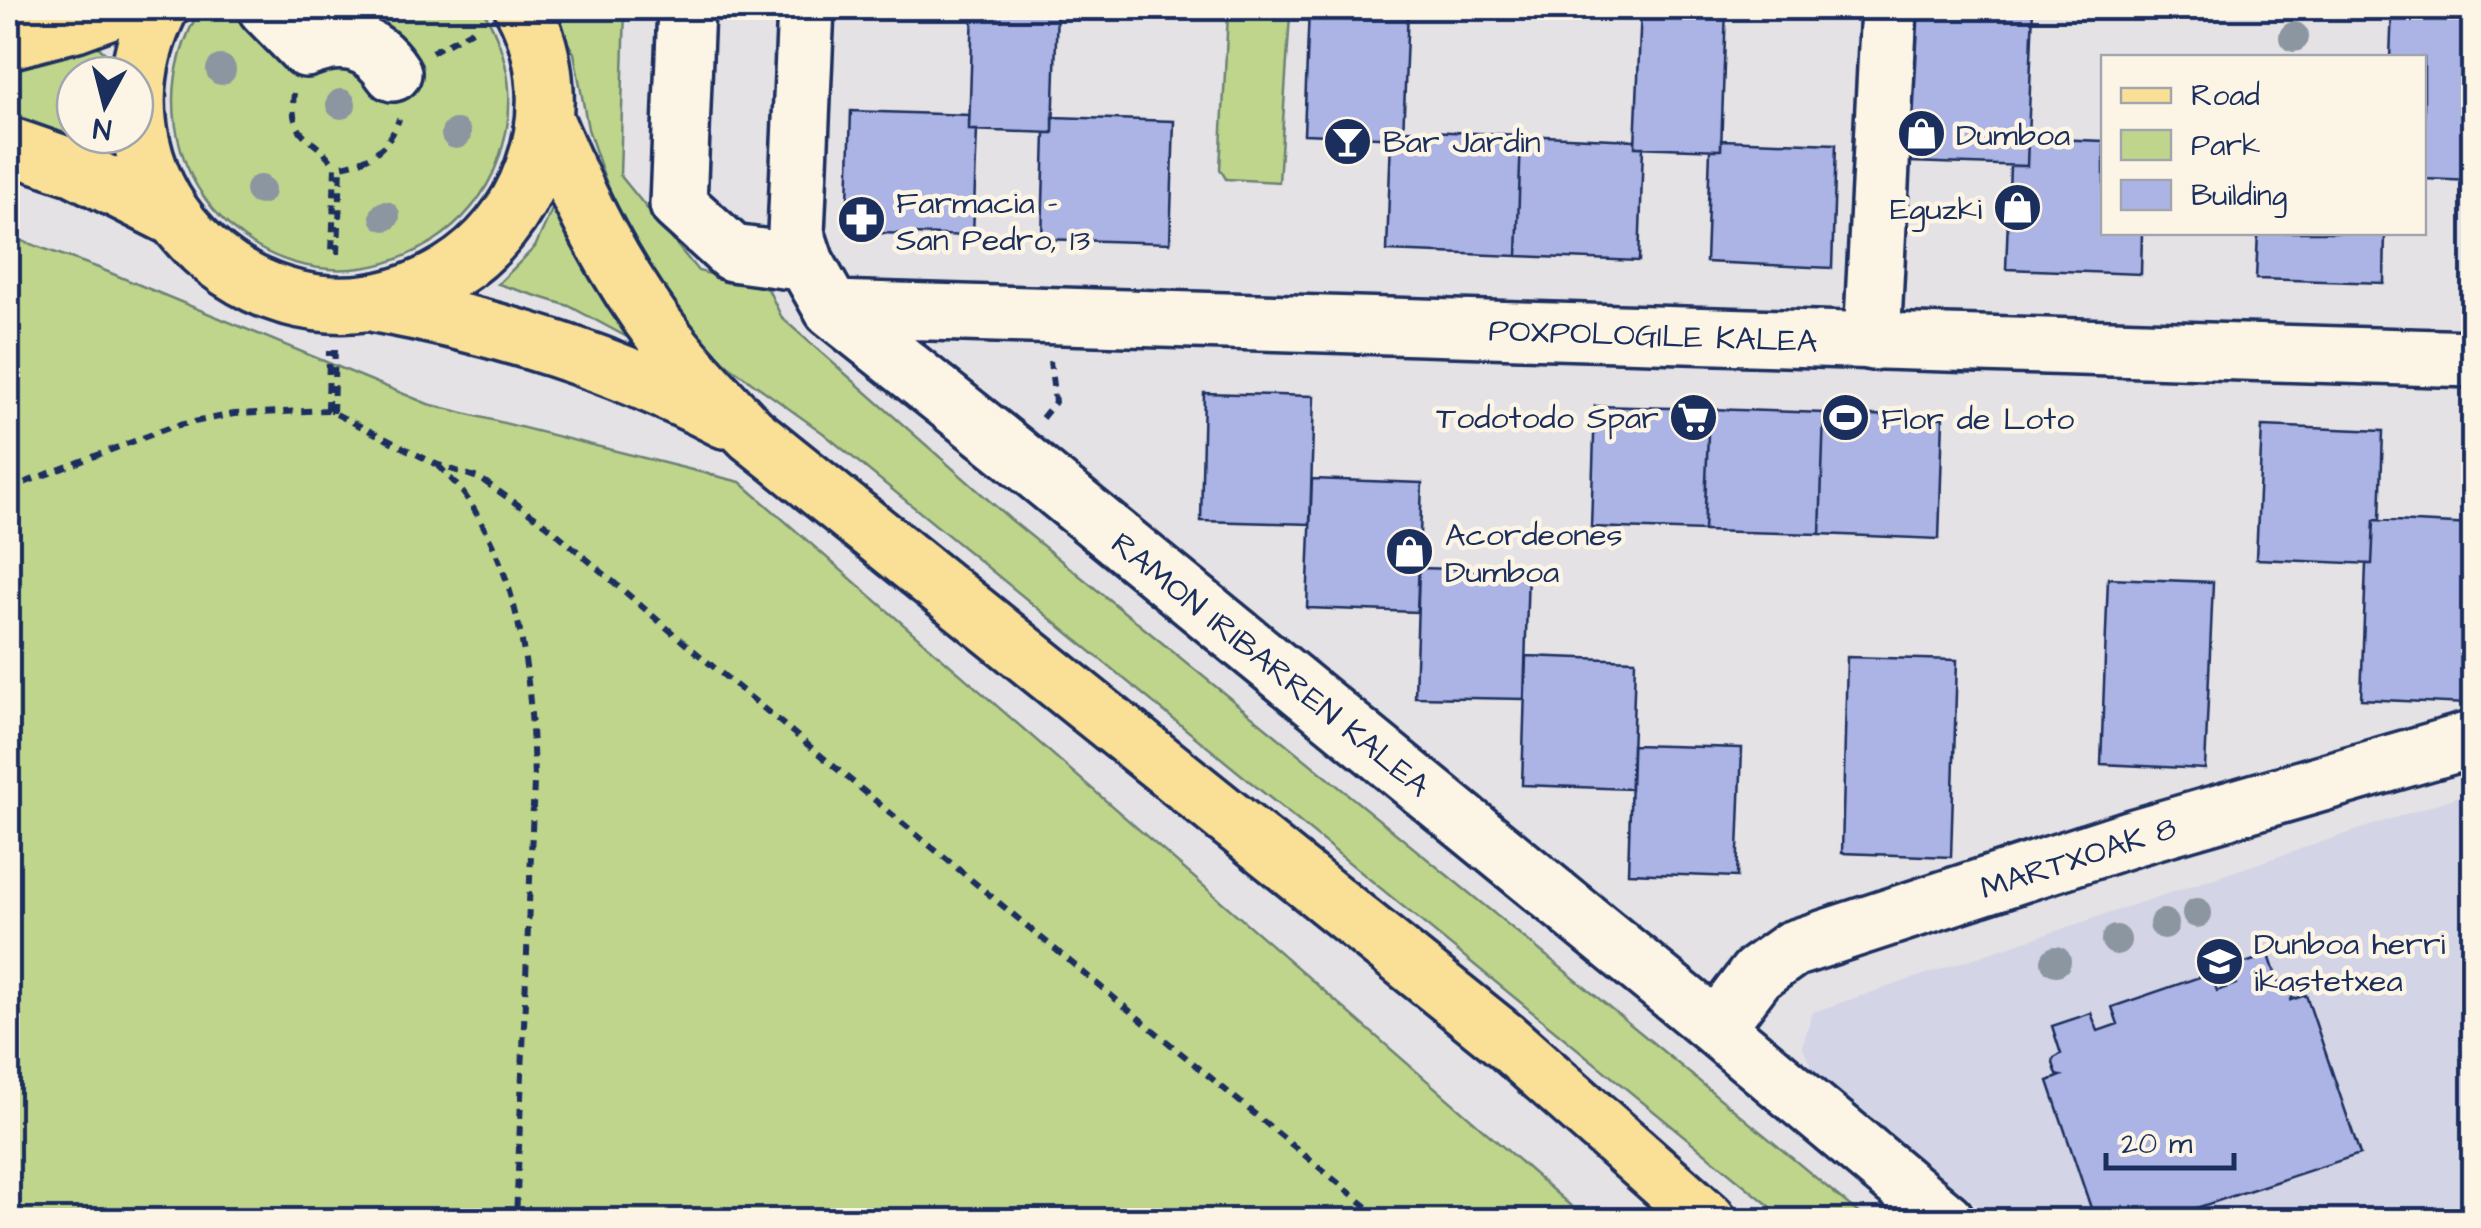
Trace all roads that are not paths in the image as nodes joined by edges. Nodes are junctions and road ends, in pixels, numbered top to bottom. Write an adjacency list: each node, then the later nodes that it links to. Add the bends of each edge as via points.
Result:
1 (117, 8): 8 (main road)
2 (160, 8): 12 (main road, via 145,45 138,117 156,186)
3 (266, 8): 9 (street, via 306,49 342,40 361,44)
4 (686, 8): 13 (street, POXPOLOGILE KALEA, via 678,204 732,252)
5 (806, 8): 13 (street, via 796,233)
6 (1889, 8): 15 (street)
7 (502, 17): 10 (main road, via 538,46)
8 (8, 41)
9 (393, 73)
10 (545, 119): 14 (main road, via 528,185 489,242 434,282); 17 (main road, via 597,234 630,288)
11 (8, 145): 12 (main road, via 75,168)
12 (174, 218): 14 (main road, via 227,270 260,287 295,299)
13 (819, 286): 15 (street, POXPOLOGILE KALEA); 19 (street, RAMON IRIBARREN KALEA)
14 (368, 302): 17 (main road, via 565,351)
15 (1872, 342): 16 (street, POXPOLOGILE KALEA)
16 (2474, 359)
17 (751, 434): 20 (main road, via 1506,1041)
18 (2474, 740): 19 (street, MARTXOAK 8, via 2132,838 1792,949 1756,974)
19 (1716, 1028): 21 (street, RAMON IRIBARREN KALEA)
20 (1708, 1220)
21 (1946, 1220)

